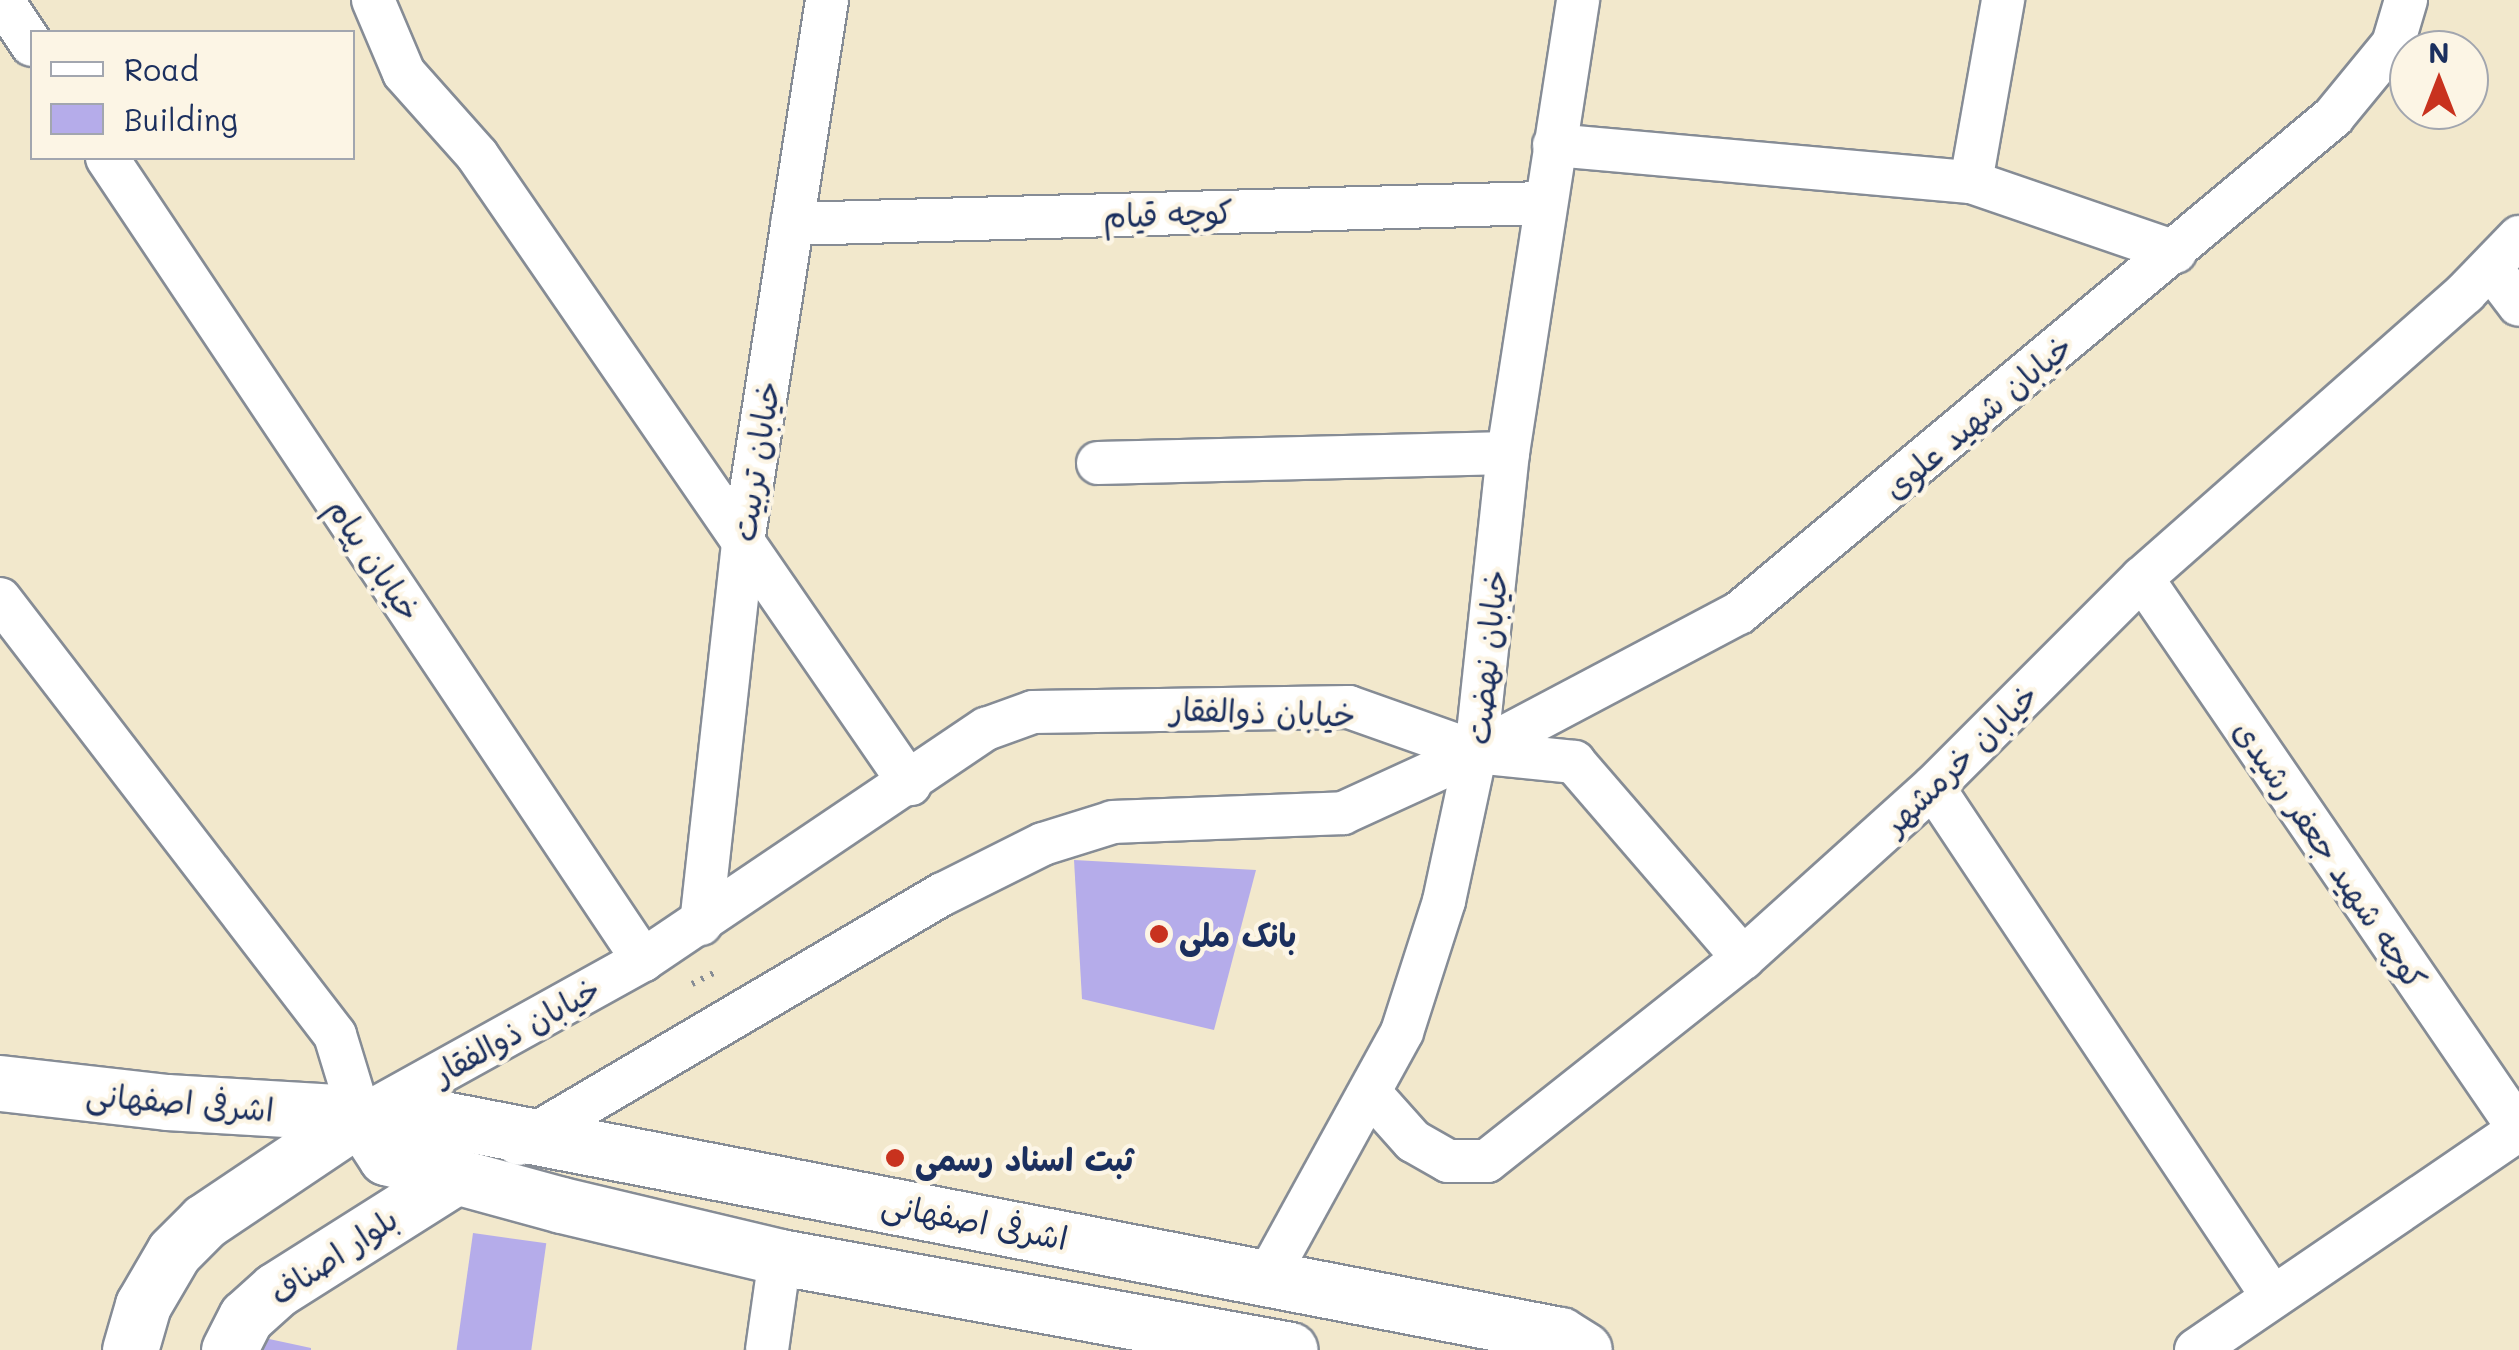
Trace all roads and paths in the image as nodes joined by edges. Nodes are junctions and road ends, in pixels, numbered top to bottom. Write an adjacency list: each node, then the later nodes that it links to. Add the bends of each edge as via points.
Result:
1 (2, 0): 7 (street)
2 (373, 0): 18 (street, via 404,73 477,155)
3 (826, 0): 12 (street, خیابان تربیت)
4 (1578, 0): 8 (street, خیابان نهضت)
5 (2002, 0): 10 (street)
6 (2406, 0): 13 (street, خیابان شهید علوی, via 2393,44 2334,117)
7 (30, 42)
8 (1554, 145): 10 (street); 11 (street, خیابان نهضت)
9 (109, 160): 26 (street, خیابان پیام)
10 (1971, 182): 13 (street)
11 (1544, 203): 12 (street, کوچه قیام); 16 (street, خیابان نهضت)
12 (792, 224): 18 (street, خیابان تربیت)
13 (2175, 252): 21 (street, خیابان شهید علوی, via 1739,613)
14 (2505, 253): 15 (street); 19 (street, خیابان خرمشهر)
15 (2519, 305)
16 (1508, 453): 17 (street); 21 (street, خیابان نهضت)
17 (1098, 463)
18 (742, 542): 22 (street); 24 (street, خیابان تربیت)
19 (2142, 578): 23 (street, خیابان خرمشهر); 30 (street, کوچه شهید جعفر رشیدی)
20 (0, 599): 29 (street, via 335,1035)
21 (1476, 752): 22 (street, خیابان ذوالفقار, via 1350,707 1094,707 1034,712 986,728); 25 (street, خیابان ذوالفقار, via 1574,762); 28 (street, خیابان نهضت, via 1444,900 1402,1032); 31 (street, via 1343,814 1112,822 1043,844 943,894)
22 (910, 784): 24 (street, خیابان ذوالفقار)
23 (1932, 787): 25 (street, خیابان خرمشهر); 35 (street)
24 (701, 924): 26 (street, خیابان ذوالفقار)
25 (1744, 958): 28 (street, خیابان خرمشهر, via 1487,1160 1448,1160 1413,1141)
26 (643, 960): 29 (street, خیابان ذوالفقار)
27 (0, 1083): 29 (main road, اشرفی اصفهانی)
28 (1372, 1094): 34 (street, خیابان نهضت)
29 (360, 1117): 31 (main road, اشرفی اصفهانی, via 438,1118); 32 (main road, via 386,1157); 37 (main road, via 205,1220 174,1252 143,1305)
30 (2519, 1130): 35 (street)
31 (533, 1136): 32 (street); 34 (main road, اشرفی اصفهانی)
32 (456, 1177): 33 (main road); 38 (main road, بلوار اصناف, via 276,1290 246,1317)
33 (780, 1257): 36 (main road); 39 (street)
34 (1268, 1276): 41 (main road, اشرفی اصفهانی, via 1560,1335)
35 (2272, 1296): 42 (street)
36 (1231, 1345): 40 (main road)
37 (130, 1350)
38 (229, 1350)
39 (767, 1350)
40 (1290, 1350)
41 (1584, 1350)
42 (2196, 1350)

